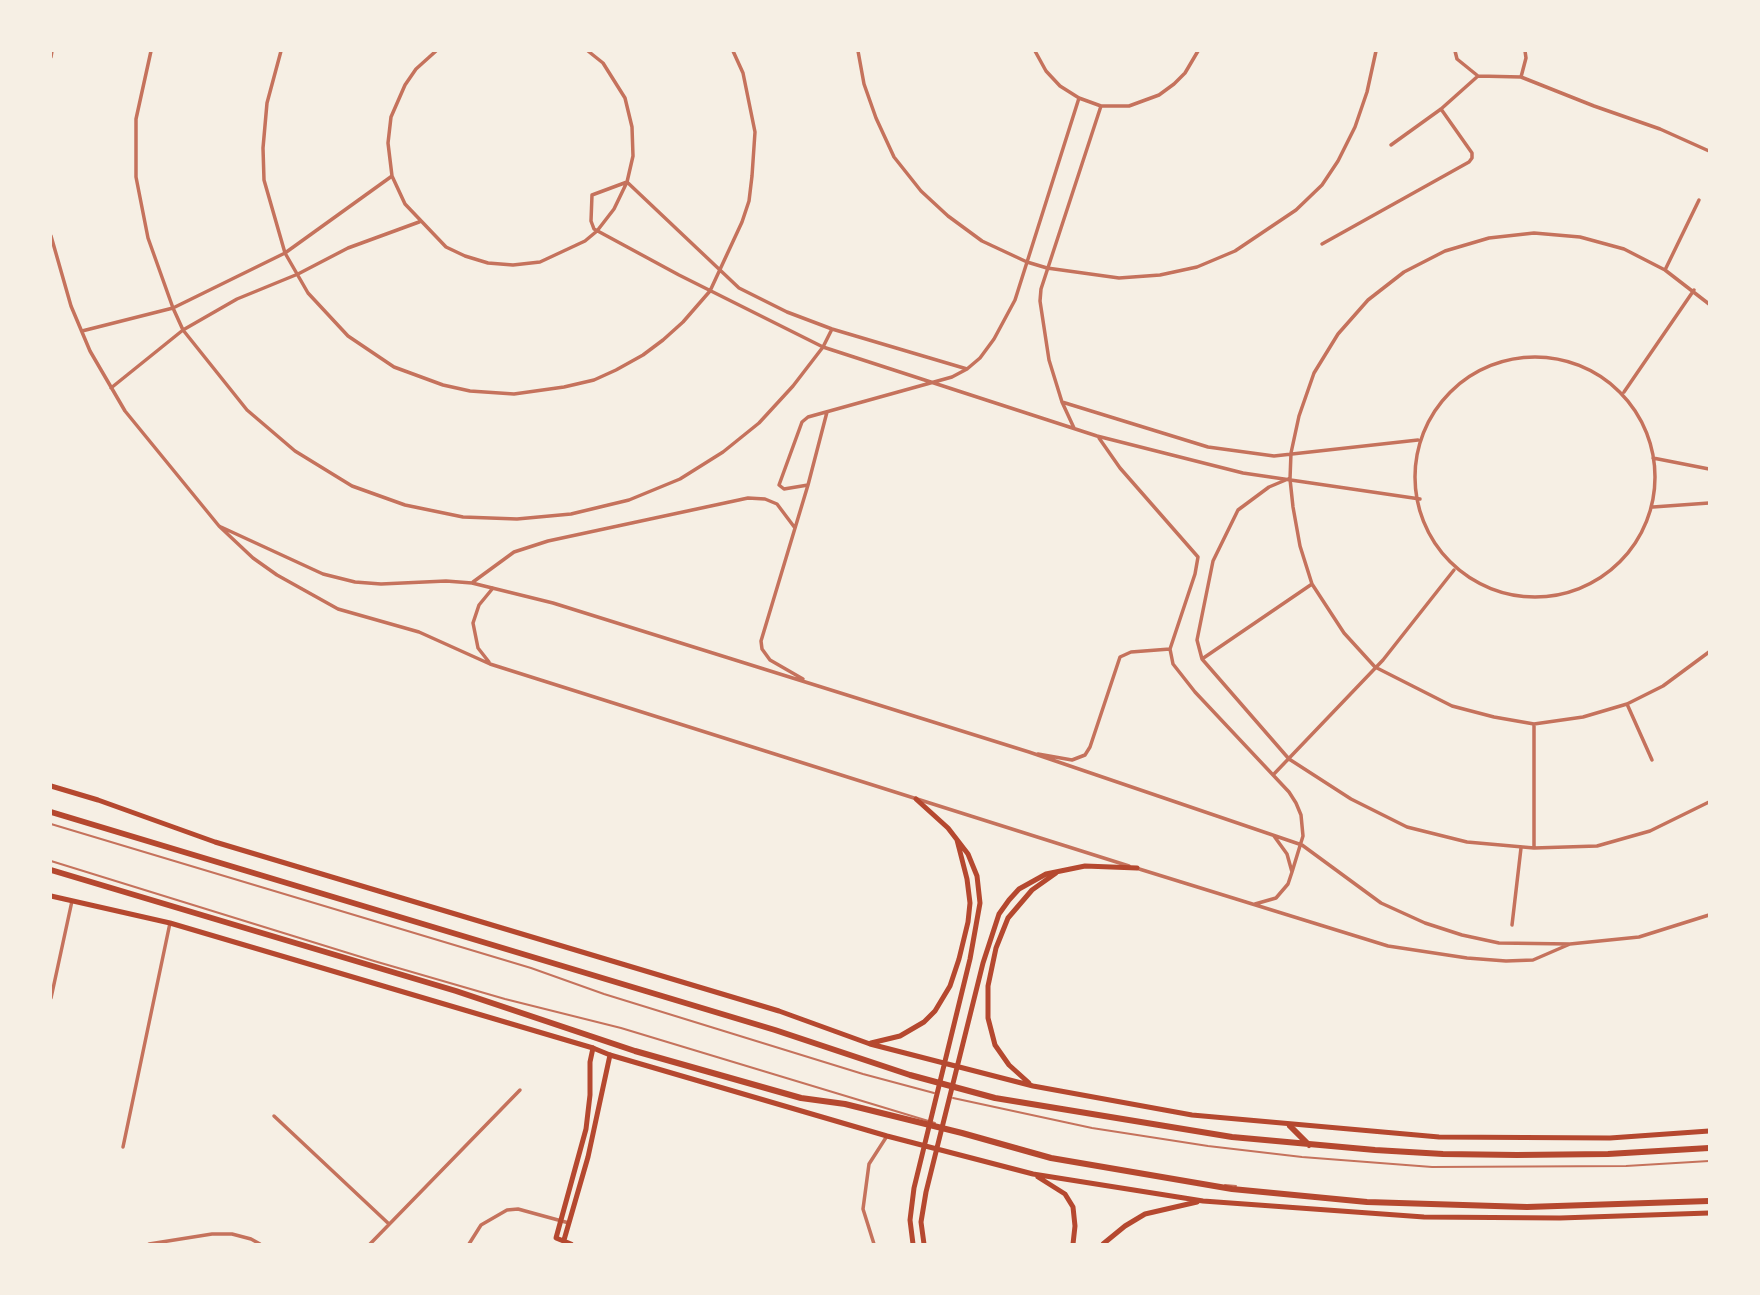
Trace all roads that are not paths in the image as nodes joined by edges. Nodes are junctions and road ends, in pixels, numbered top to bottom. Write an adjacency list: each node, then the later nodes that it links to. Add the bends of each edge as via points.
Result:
1 (52, 51): 13 (street)
2 (151, 51): 37 (street, via 136,119 136,177 148,238)
3 (281, 51): 28 (street, via 267,103 263,148 264,180)
4 (436, 51): 21 (street, via 405,85 391,117)
5 (588, 51): 22 (street, via 603,63 625,99 633,156)
6 (733, 51): 31 (street, via 743,73 755,132 749,201)
7 (858, 51): 29 (street, via 876,118 894,156 921,191 982,241)
8 (1035, 51): 16 (street, via 1060,86)
9 (1198, 51): 17 (street, via 1185,73 1159,95 1129,107)
10 (1376, 51): 30 (street, via 1367,92 1338,162 1322,186 1266,232 1210,262 1160,275 1119,278)
11 (1455, 51): 14 (street, via 1457,59)
12 (1525, 51): 15 (street)
13 (51, 57)
14 (1478, 76): 15 (street); 18 (street)
15 (1521, 77): 20 (street)
16 (1079, 98): 17 (street); 29 (street)
17 (1101, 106): 30 (street)
18 (1441, 109): 19 (street); 27 (street, via 1472,153 1469,162)
19 (1391, 145)
20 (1709, 151)
21 (392, 176): 24 (street); 28 (street)
22 (627, 182): 25 (street); 25 (street, via 592,195 590,221); 31 (street)
23 (1699, 200): 32 (street)
24 (419, 222): 25 (street, via 446,247 465,256 513,265 540,262 565,252); 33 (street, via 348,248)
25 (597, 230): 35 (street)
26 (51, 236): 40 (street)
27 (1322, 244)
28 (285, 253): 33 (street); 37 (street)
29 (1027, 262): 30 (street); 42 (street, via 1006,319)
30 (1047, 268): 46 (street, via 1041,314)
31 (722, 270): 35 (street); 38 (street, via 739,288)
32 (1665, 270): 34 (street); 51 (street, via 1624,249 1580,237 1534,233 1489,238 1445,251 1395,279 1368,300 1338,334 1314,373)
33 (298, 274): 35 (street, via 328,315 374,356 418,378 490,393 564,387 616,370 663,340); 39 (street, via 237,299)
34 (1694, 290): 36 (street); 45 (street)
35 (710, 291): 41 (street)
36 (1709, 304)
37 (173, 308): 39 (street); 40 (street)
38 (832, 329): 41 (street); 42 (street)
39 (183, 330): 41 (street, via 247,410 295,451 352,486 405,505 463,517 517,519 571,514 629,500 680,479 759,423); 44 (street)
40 (82, 331): 44 (street)
41 (822, 347): 43 (street)
42 (967, 369): 43 (street)
43 (932, 383): 47 (street); 48 (street)
44 (111, 388): 59 (street)
45 (1624, 392): 50 (street, via 1593,372 1560,359 1524,357 1501,362 1458,383 1434,408); 52 (street, via 1646,431)
46 (1062, 402): 48 (street); 51 (street, via 1208,447 1274,456)
47 (827, 412): 55 (street); 55 (street, via 802,422 779,485 784,489)
48 (1074, 428): 49 (street)
49 (1097, 436): 54 (street, via 1243,473); 65 (street, via 1198,557)
50 (1418, 440): 51 (street); 56 (street)
51 (1291, 453): 54 (street)
52 (1653, 458): 53 (street); 58 (street)
53 (1709, 469)
54 (1290, 478): 56 (street); 63 (street, via 1300,546); 67 (street, via 1238,510 1213,561 1197,640)
55 (808, 485): 60 (street)
56 (1420, 499): 61 (street, via 1431,543)
57 (1709, 503): 58 (street)
58 (1653, 507): 61 (street, via 1631,551 1594,584 1573,593 1547,598 1498,593)
59 (219, 526): 62 (street, via 304,567 355,582); 68 (street, via 269,570 338,609 419,632)
60 (795, 528): 62 (street, via 772,501 748,498 514,552); 70 (street, via 761,642 770,660)
61 (1454, 569): 69 (street)
62 (472, 583): 64 (street)
63 (1312, 584): 67 (street); 69 (street, via 1344,633)
64 (494, 588): 68 (street, via 479,605 473,623 478,648); 70 (street)
65 (1170, 649): 73 (street, via 1120,657 1085,755 1072,760); 76 (street, via 1172,664)
66 (1709, 652): 71 (street, via 1662,686)
67 (1202, 659): 74 (street)
68 (490, 664): 78 (street)
69 (1375, 667): 72 (street, via 1452,706); 74 (street)
70 (810, 683): 73 (street)
71 (1627, 704): 72 (street); 75 (street)
72 (1534, 724): 86 (street)
73 (1029, 752): 82 (street)
74 (1289, 759): 76 (street); 85 (street, via 1351,799 1407,827 1467,842)
75 (1652, 760)
76 (1272, 775): 84 (street, via 1296,803 1303,825)
77 (51, 786): 100 (main road, via 215,842 779,1012)
78 (916, 799): 83 (main road); 88 (street)
79 (1709, 802): 86 (street, via 1650,831 1597,846)
80 (51, 812): 109 (highway, via 762,1026 922,1079 1074,1112)
81 (51, 824): 112 (lane, via 863,1074 978,1105 1208,1146 1432,1167)
82 (1273, 836): 84 (street); 91 (street)
83 (956, 837): 100 (main road, via 970,903 955,974 943,999 923,1022 900,1036); 127 (main road, via 973,864 979,891 978,920 914,1188)
84 (1302, 845): 91 (street); 98 (street, via 1381,903 1424,923 1499,943)
85 (1521, 848): 86 (street); 97 (street)
86 (1534, 848)
87 (51, 861): 114 (lane, via 374,961 621,1028 1055,1157 1235,1186 1402,1202 1565,1206)
88 (1137, 868): 89 (main road); 94 (street)
89 (1062, 869): 103 (main road, via 1032,890 1008,918 990,976 988,1018 995,1045); 128 (main road, via 1030,882 1009,900 992,931 926,1192 921,1222)
90 (51, 870): 114 (highway, via 456,991 635,1051 801,1098 845,1104 1051,1158 1232,1189 1367,1202 1527,1207)
91 (1293, 872): 94 (street, via 1276,898)
92 (51, 895): 93 (main road)
93 (72, 901): 96 (main road); 99 (street)
94 (1253, 905): 98 (street, via 1388,946 1467,958 1533,960)
95 (1709, 915): 98 (street, via 1639,937)
96 (170, 923): 101 (main road); 110 (street)
97 (1512, 925)
98 (1570, 944)
99 (51, 998)
100 (870, 1044): 103 (main road)
101 (593, 1048): 102 (main road); 117 (main road, via 586,1129)
102 (610, 1055): 108 (main road); 118 (main road)
103 (1033, 1086): 106 (main road, via 1192,1115)
104 (520, 1090): 119 (street)
105 (274, 1116): 119 (street)
106 (1290, 1126): 107 (main road, via 1439,1137 1610,1138); 109 (highway)
107 (1709, 1131)
108 (887, 1136): 113 (main road); 126 (street, via 869,1164 863,1209)
109 (1309, 1145): 111 (highway, via 1517,1155)
110 (123, 1147)
111 (1709, 1148)
112 (1709, 1161)
113 (1033, 1174): 115 (main road); 129 (main road, via 1065,1194 1073,1207)
114 (1709, 1200)
115 (1203, 1201): 116 (main road, via 1424,1217 1560,1219); 130 (main road, via 1135,1218)
116 (1709, 1213)
117 (561, 1221): 118 (street); 120 (main road, via 556,1238); 124 (street, via 507,1210 481,1225)
118 (569, 1223): 120 (main road)
119 (390, 1224): 123 (street)
120 (564, 1240): 125 (main road)
121 (149, 1244): 122 (street, via 232,1234)
122 (260, 1244)
123 (370, 1244)
124 (469, 1244)
125 (571, 1244)
126 (874, 1244)
127 (913, 1244)
128 (924, 1244)
129 (1073, 1244)
130 (1103, 1244)

